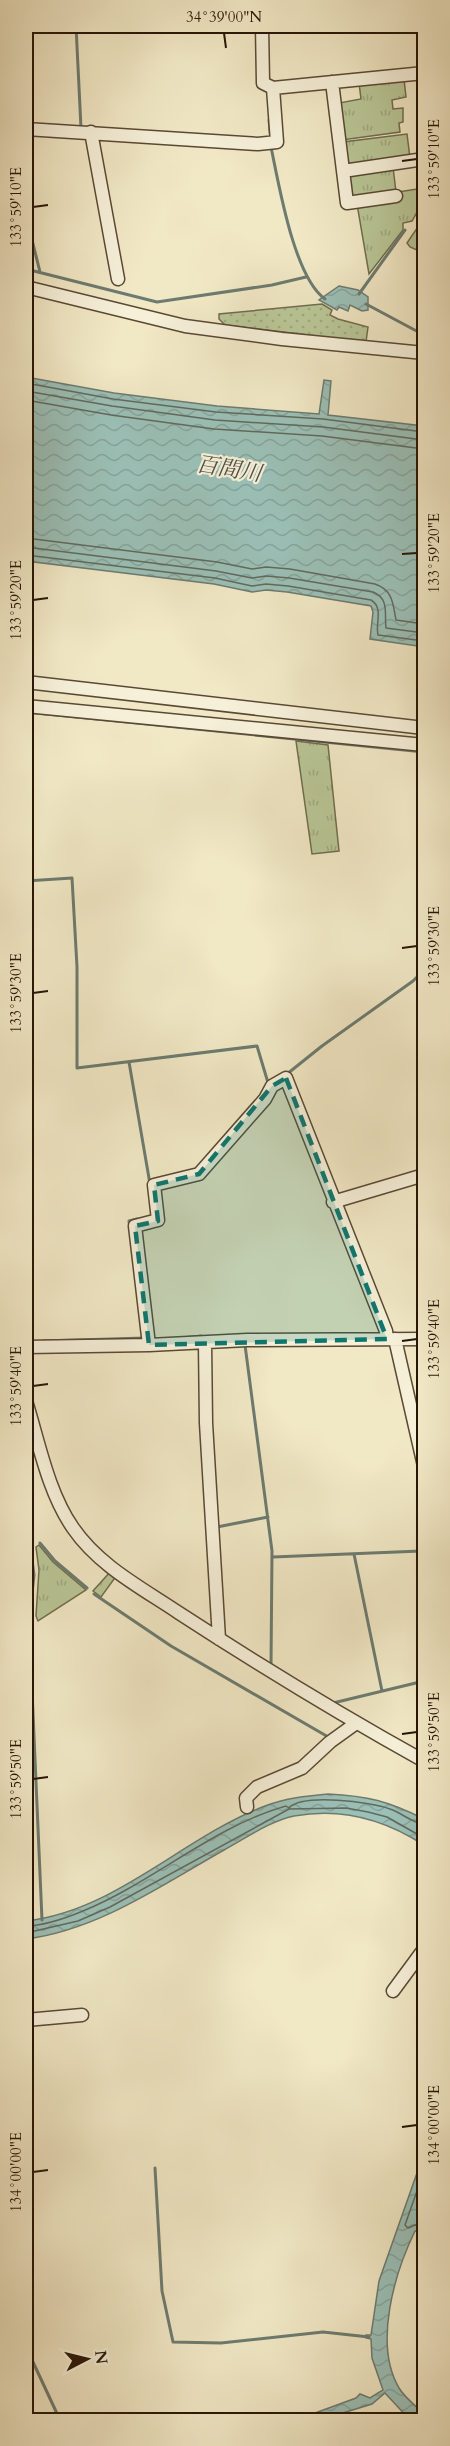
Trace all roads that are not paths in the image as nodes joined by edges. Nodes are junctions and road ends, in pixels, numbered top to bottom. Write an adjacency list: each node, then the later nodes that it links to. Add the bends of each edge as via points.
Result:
1 (262, 26): 4 (street, via 263,83)
2 (424, 73): 3 (street)
3 (332, 82): 4 (street); 8 (street)
4 (270, 86): 6 (street, via 277,142)
5 (26, 129): 6 (street)
6 (92, 135): 10 (street)
7 (424, 159): 8 (street)
8 (343, 171): 9 (street, via 347,203)
9 (396, 196)
10 (118, 279)
11 (26, 287): 12 (street, via 185,326)
12 (424, 352)
13 (26, 682): 15 (street)
14 (26, 706): 16 (street)
15 (424, 728)
16 (424, 745)
17 (424, 1174): 18 (street)
18 (333, 1202): 19 (street); 22 (street, via 286,1078 272,1086 199,1174 154,1185 158,1220 135,1226)
19 (388, 1336): 20 (street); 21 (street); 25 (street)
20 (424, 1339)
21 (204, 1343): 22 (street); 26 (street)
22 (149, 1345): 23 (street)
23 (26, 1347)
24 (26, 1401): 26 (street, via 55,1494 83,1541 113,1570)
25 (424, 1466)
26 (220, 1636): 27 (street)
27 (354, 1725): 28 (street); 29 (street, via 302,1768 257,1787 246,1798)
28 (424, 1761)
29 (247, 1807)
30 (424, 1949): 31 (street)
31 (393, 1991)
32 (82, 2015): 33 (street)
33 (26, 2020)

